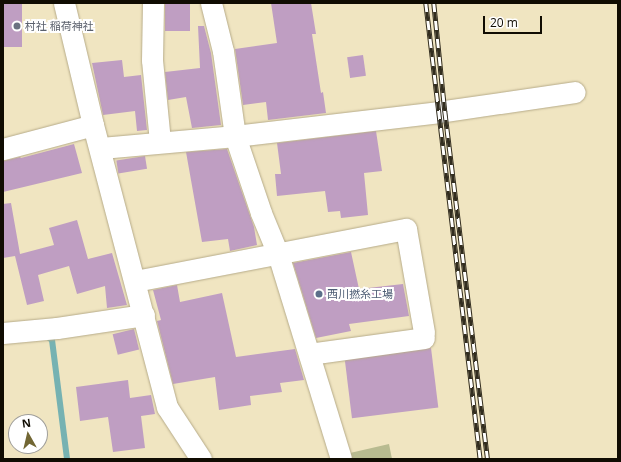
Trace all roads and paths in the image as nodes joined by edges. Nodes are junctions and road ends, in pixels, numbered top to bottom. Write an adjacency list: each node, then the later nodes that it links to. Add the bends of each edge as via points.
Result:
1 (64, 3): 5 (street)
2 (153, 3): 7 (street, via 152,60)
3 (211, 3): 6 (street, via 223,51)
4 (575, 92): 6 (street, via 438,112)
5 (93, 125): 8 (street); 9 (street)
6 (235, 136): 7 (street); 10 (street, via 260,213)
7 (160, 142): 8 (street)
8 (101, 148): 11 (street)
9 (3, 149)
10 (278, 254): 11 (street); 14 (street); 14 (street, via 406,229 424,335)
11 (135, 281): 12 (street)
12 (144, 315): 13 (street); 15 (street, via 167,407)
13 (3, 333)
14 (309, 354): 16 (street)
15 (201, 459)
16 (341, 459)

